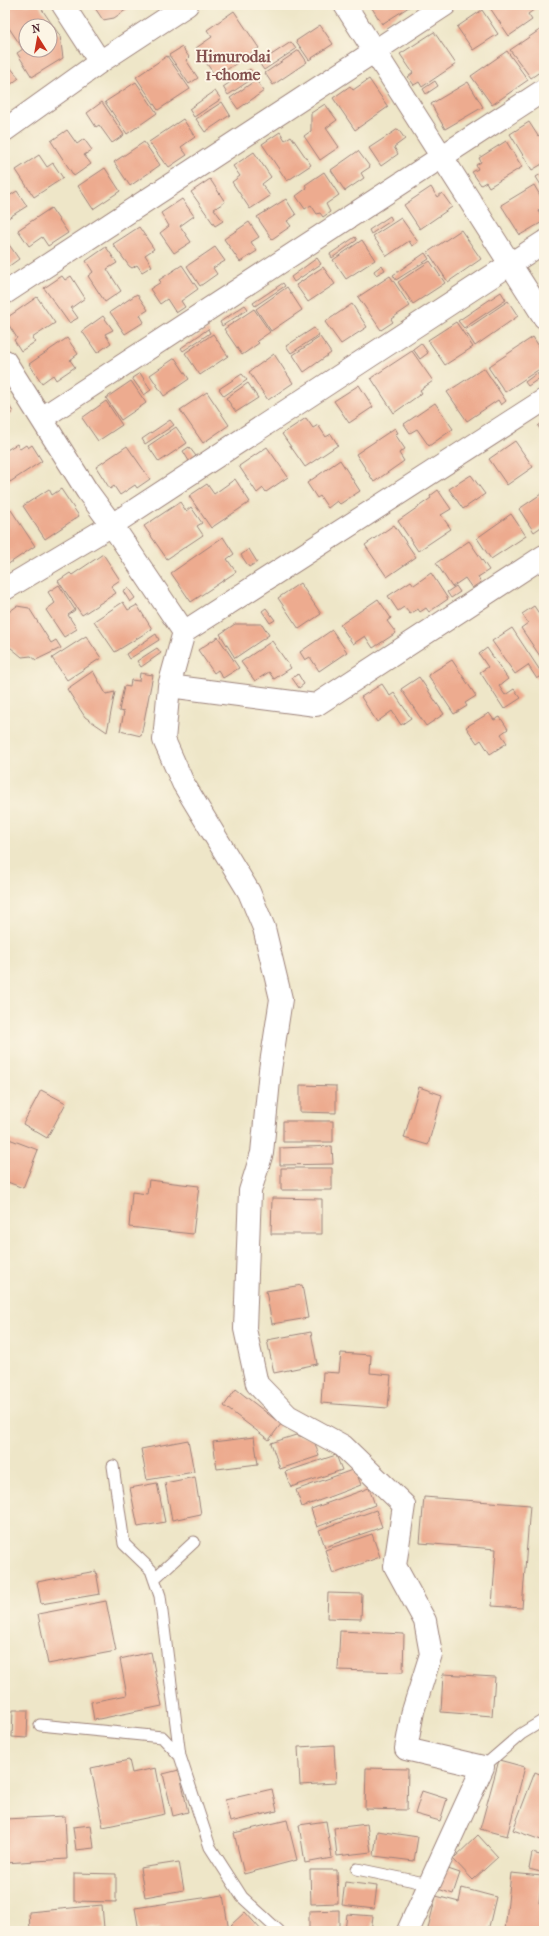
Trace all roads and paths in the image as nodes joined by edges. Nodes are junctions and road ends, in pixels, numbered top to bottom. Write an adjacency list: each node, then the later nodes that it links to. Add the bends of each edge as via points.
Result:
1 (62, 5): 6 (street)
2 (187, 5): 6 (street)
3 (345, 5): 5 (street)
4 (445, 5): 5 (street)
5 (374, 50): 9 (street); 12 (street)
6 (100, 62): 8 (street)
7 (544, 90): 9 (street)
8 (5, 130)
9 (441, 157): 11 (street); 16 (street)
10 (544, 242): 11 (street)
11 (509, 264): 13 (street); 17 (street)
12 (5, 293)
13 (544, 317)
14 (5, 361): 16 (street)
15 (544, 400): 20 (street)
16 (42, 418): 17 (street, via 87,491)
17 (112, 525): 19 (street); 20 (street)
18 (544, 556): 21 (street, via 316,705)
19 (5, 589)
20 (184, 632): 21 (street)
21 (170, 686): 28 (street, via 164,740 183,783 249,892 264,928 281,999 270,1070 262,1153 250,1191 245,1329 256,1384 288,1416 343,1446 404,1505 395,1566 425,1621 431,1654 413,1711 406,1749)
22 (112, 1466): 24 (lane, via 124,1544 151,1570)
23 (194, 1542): 24 (lane)
24 (154, 1579): 27 (lane, via 160,1596)
25 (544, 1720): 28 (lane, via 521,1734)
26 (40, 1725): 27 (lane, via 162,1737)
27 (180, 1756): 31 (lane, via 210,1847 242,1897)
28 (483, 1767): 30 (street)
29 (357, 1869): 30 (lane)
30 (429, 1884): 32 (street)
31 (279, 1931)
32 (408, 1931)

